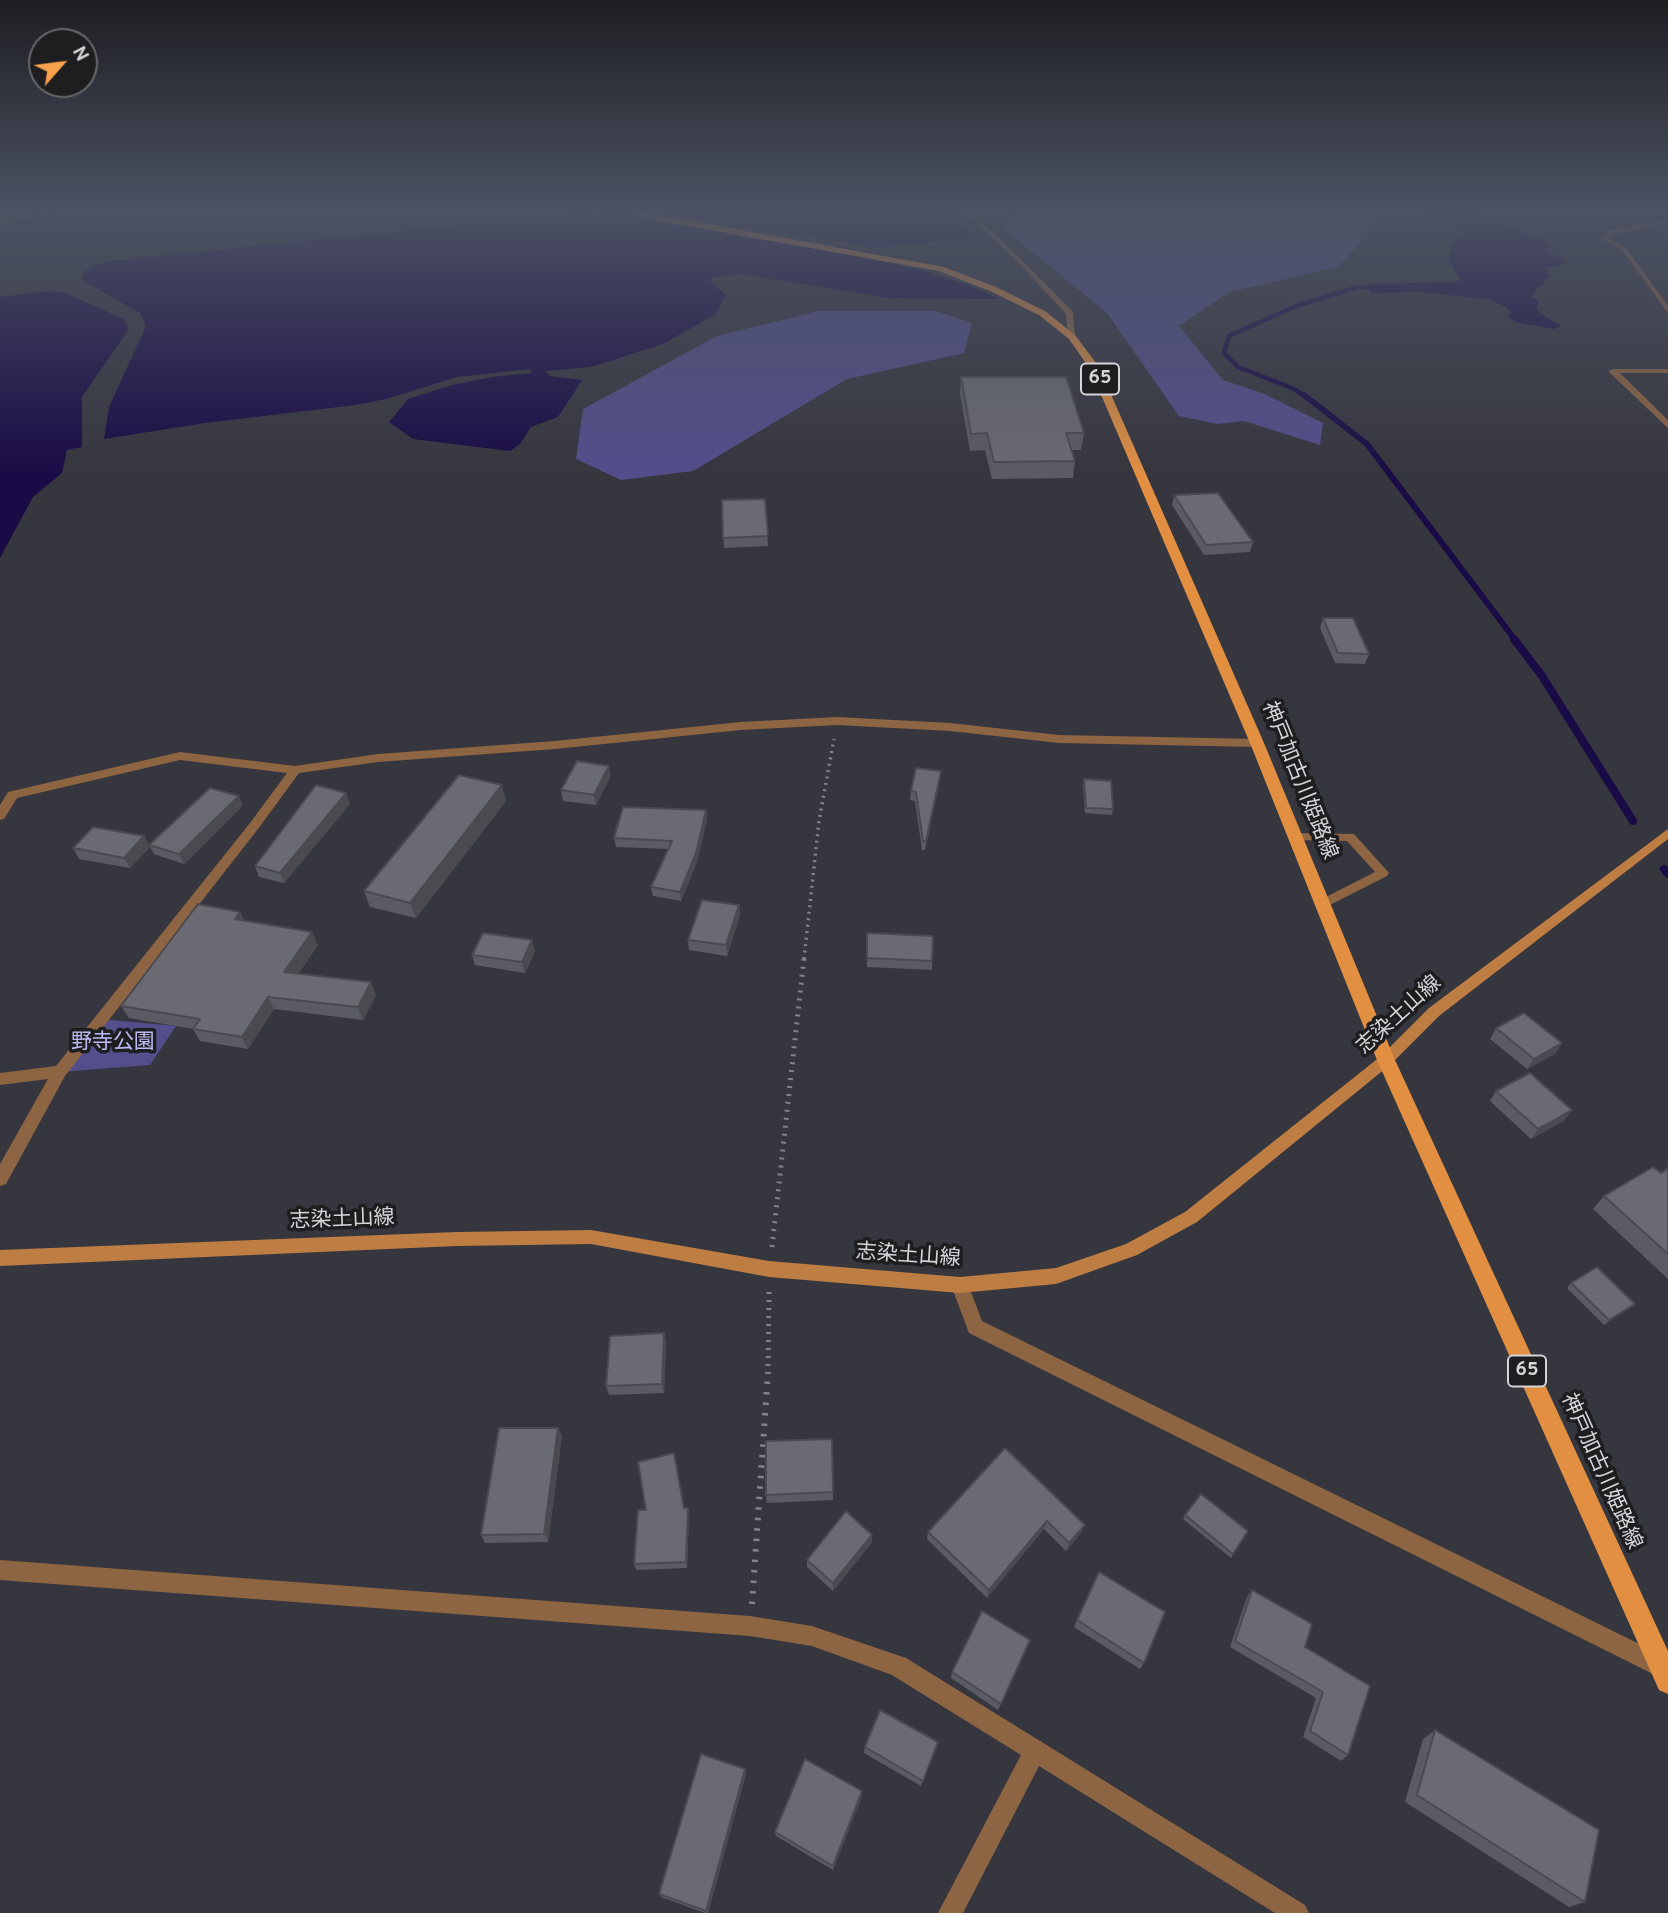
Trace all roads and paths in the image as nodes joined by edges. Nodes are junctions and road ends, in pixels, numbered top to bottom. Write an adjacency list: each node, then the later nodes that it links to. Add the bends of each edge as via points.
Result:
1 (1012, 298): 3 (main road, 神戸加古川姫路線 / 65, via 1042,313)
2 (1055, 298): 3 (street, via 1070,314)
3 (1072, 337): 7 (main road, 神戸加古川姫路線 / 65, via 1095,369)
4 (1668, 371): 5 (street, via 1613,371)
5 (1668, 425)
6 (836, 721): 7 (street, via 1059,739); 8 (street, via 378,758); 18 (path, via 818,821)
7 (1256, 743): 11 (main road, 神戸加古川姫路線 / 65)
8 (295, 770): 9 (street, via 180,756 12,795); 14 (street)
9 (0, 816)
10 (1668, 833): 13 (main road, 志染土山線, via 1434,1013)
11 (1294, 837): 12 (main road, 神戸加古川姫路線 / 65); 12 (lane, via 1350,836 1383,873)
12 (1322, 904): 13 (main road, 神戸加古川姫路線 / 65)
13 (1386, 1060): 19 (main road, 志染土山線, via 1191,1217 1131,1250 1056,1276); 22 (main road, 神戸加古川姫路線 / 65)
14 (61, 1072): 15 (street); 16 (street)
15 (0, 1079)
16 (0, 1179)
17 (0, 1258): 18 (main road, 志染土山線, via 591,1237)
18 (769, 1269): 19 (main road, 志染土山線); 21 (path, via 768,1397)
19 (960, 1285): 22 (street, via 975,1327)
20 (0, 1570): 21 (street)
21 (750, 1626): 23 (street, via 812,1636 898,1666)
22 (1665, 1674)
23 (1035, 1752): 24 (street); 25 (street)
24 (950, 1913)
25 (1297, 1913)

